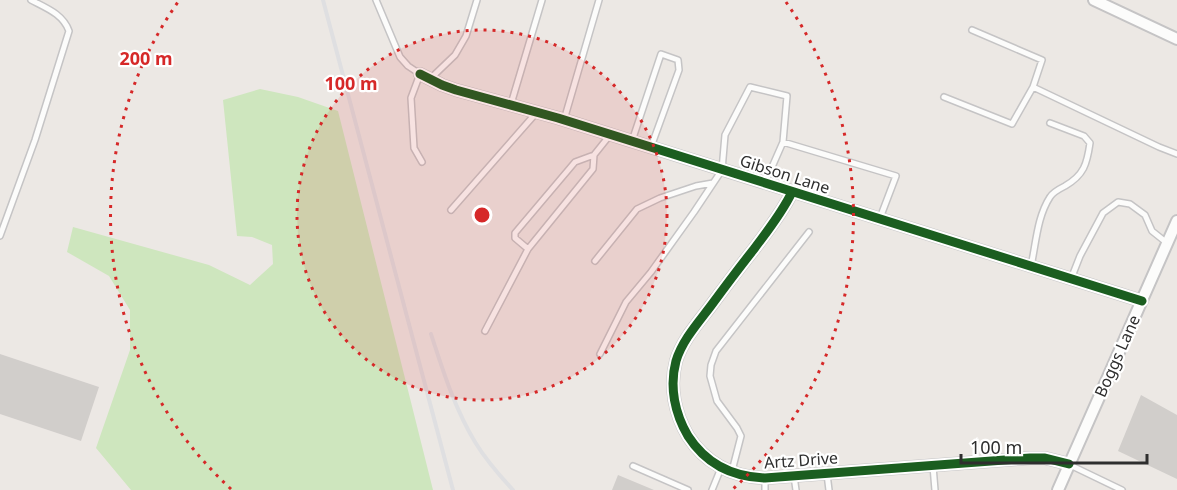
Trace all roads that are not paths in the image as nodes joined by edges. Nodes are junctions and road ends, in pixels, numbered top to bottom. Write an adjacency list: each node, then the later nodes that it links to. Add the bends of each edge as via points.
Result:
1 (31, 0): 32 (lane, via 63,19 69,30)
2 (376, 0): 9 (lane, via 400,57)
3 (477, 0): 10 (lane, via 466,36 455,55)
4 (542, 0): 13 (lane)
5 (599, 0): 15 (lane)
6 (1094, 0): 8 (street)
7 (972, 30): 11 (lane, via 1042,60)
8 (1177, 39)
9 (420, 74): 10 (street, Gibson Lane); 23 (lane, via 411,98 414,148)
10 (430, 80): 13 (street, Gibson Lane)
11 (1033, 87): 12 (lane, via 1012,124); 21 (lane)
12 (944, 97)
13 (511, 104): 14 (street, Gibson Lane)
14 (537, 112): 15 (street, Gibson Lane); 28 (lane)
15 (564, 120): 17 (street, Gibson Lane)
16 (1050, 123): 36 (lane, via 1084,136 1090,143 1088,159 1081,174 1052,194 1043,210)
17 (609, 135): 18 (street, Gibson Lane); 22 (lane)
18 (632, 141): 20 (street, Gibson Lane); 20 (lane, via 661,54 678,60 679,70)
19 (783, 142): 24 (lane, via 787,96 750,87 725,135); 26 (lane); 29 (lane, via 896,176)
20 (651, 147): 24 (street, Gibson Lane)
21 (1177, 154)
22 (594, 155): 34 (lane, via 592,169); 34 (lane, via 575,162 515,233)
23 (422, 162)
24 (722, 170): 25 (lane); 26 (street, Gibson Lane)
25 (713, 183): 35 (lane, via 637,209); 40 (lane, via 626,302)
26 (765, 183): 27 (street, Gibson Lane)
27 (792, 192): 29 (street, Gibson Lane); 44 (street, Artz Drive, via 769,229 687,337 676,361 673,388 679,417 702,454)
28 (451, 210)
29 (880, 220): 36 (street, Gibson Lane)
30 (1177, 221): 33 (street, Boggs Lane)
31 (809, 232): 44 (lane, via 716,351 711,365 717,401 741,436)
32 (0, 236)
33 (1167, 243): 37 (lane, via 1152,231 1145,215 1130,204 1118,202 1103,213); 38 (street, Boggs Lane)
34 (528, 249): 39 (lane)
35 (595, 261)
36 (1031, 266): 37 (street, Gibson Lane)
37 (1071, 279): 38 (street, Gibson Lane)
38 (1142, 301): 41 (street, Boggs Lane)
39 (485, 331)
40 (600, 354)
41 (1069, 464): 43 (street, Artz Drive, via 1030,458); 53 (street, Boggs Lane); 54 (lane)
42 (633, 466): 48 (lane)
43 (933, 466): 45 (street, Artz Drive); 52 (lane)
44 (726, 470): 47 (street, Artz Drive); 49 (lane)
45 (827, 474): 46 (street, Artz Drive); 51 (lane)
46 (794, 476): 47 (street, Artz Drive); 50 (lane)
47 (765, 484)
48 (688, 490)
49 (711, 490)
50 (796, 490)
51 (829, 490)
52 (935, 490)
53 (1058, 490)
54 (1122, 490)

